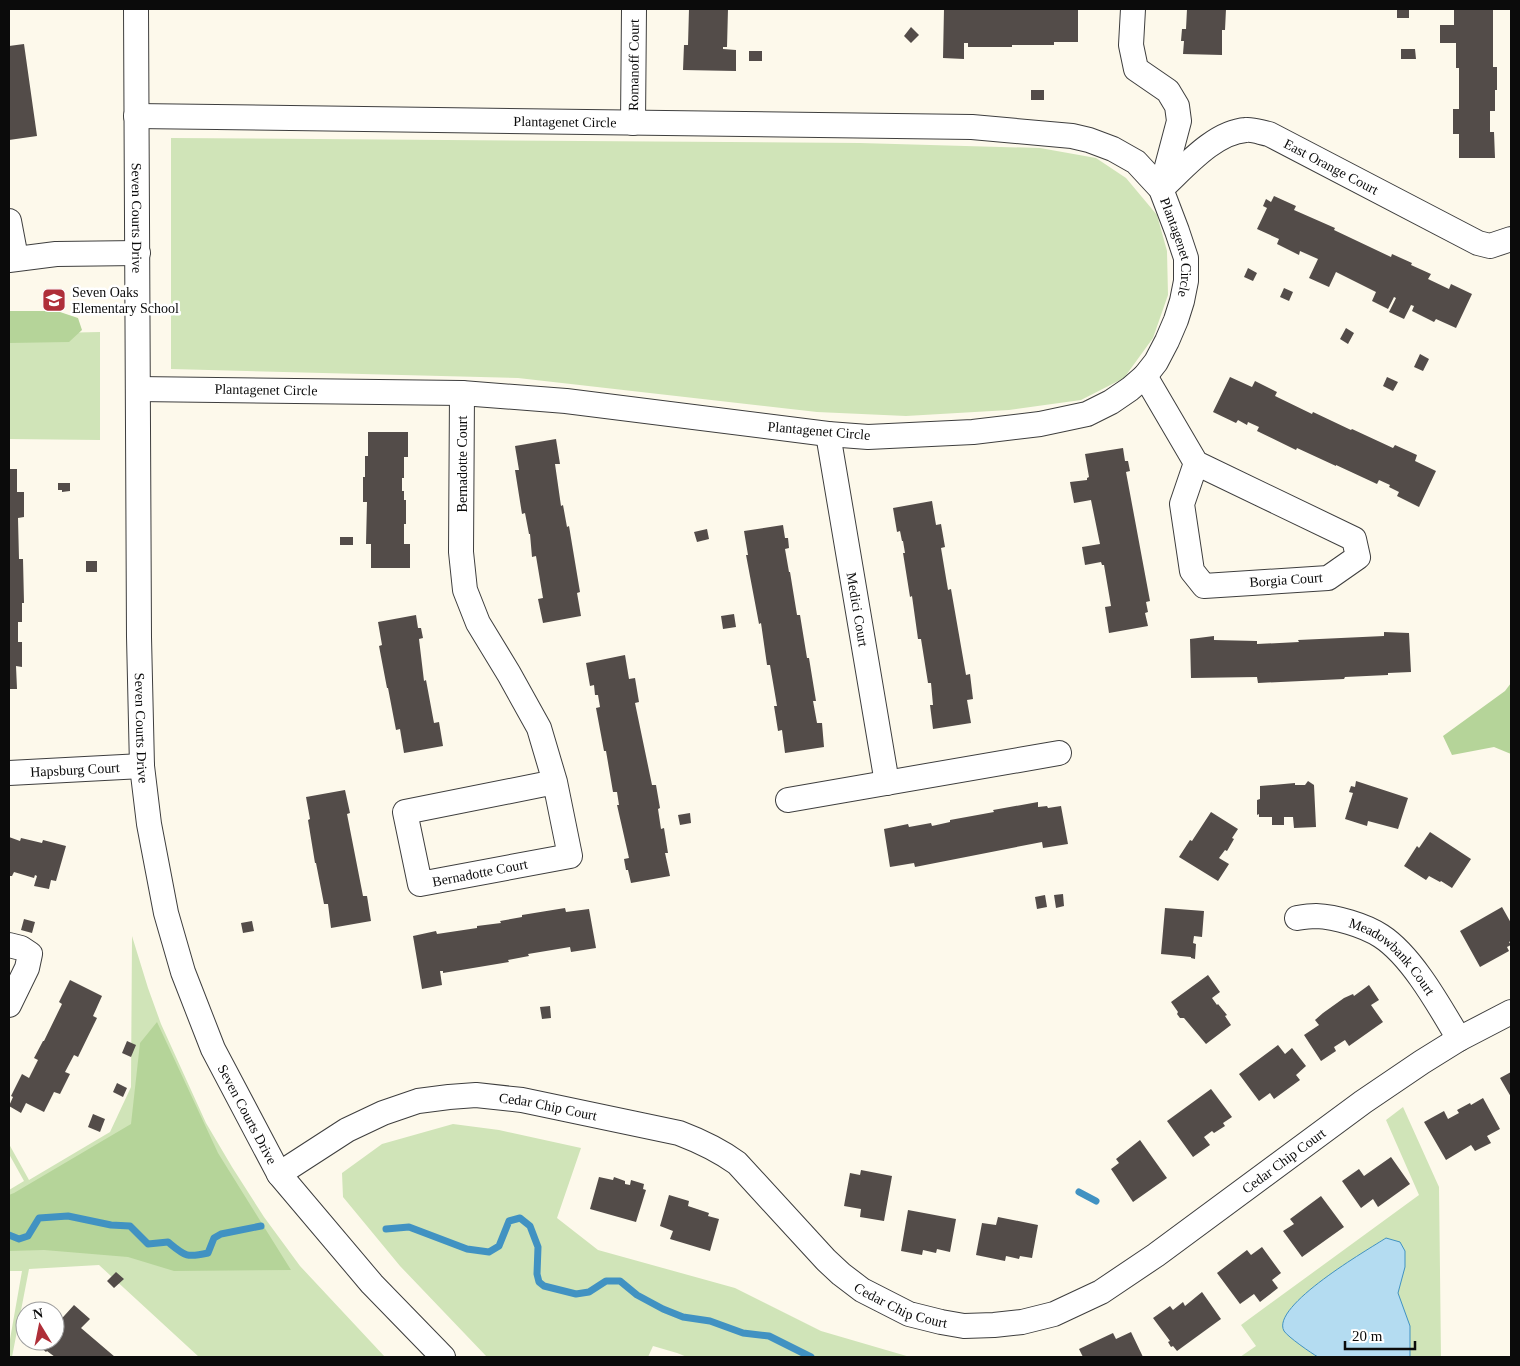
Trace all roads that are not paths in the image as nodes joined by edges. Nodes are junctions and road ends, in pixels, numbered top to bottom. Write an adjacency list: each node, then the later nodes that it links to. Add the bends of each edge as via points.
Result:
1 (136, 9): 4 (street, Seven Courts Drive)
2 (634, 9): 5 (street, Romanoff Court)
3 (1133, 9): 6 (street, via 1131,45 1136,69 1168,91 1177,106 1179,121)
4 (136, 116): 5 (street, Plantagenet Circle); 9 (street, Seven Courts Drive)
5 (633, 123): 6 (street, Plantagenet Circle, via 972,127 1072,136 1090,140 1136,162)
6 (1161, 189): 8 (street, East Orange Court, via 1211,143 1227,134 1247,129 1269,134 1478,243 1490,246); 11 (street, Plantagenet Circle, via 1186,258 1186,281 1176,320 1156,362)
7 (9, 221): 10 (street)
8 (1511, 239)
9 (138, 252): 10 (street, via 56,254); 12 (street, Seven Courts Drive)
10 (13, 259)
11 (1145, 376): 14 (street, Plantagenet Circle, via 1111,402 1087,414 1058,421 973,432 868,436); 15 (street)
12 (138, 388): 13 (street, Plantagenet Circle); 17 (street, Seven Courts Drive)
13 (462, 393): 14 (street, Plantagenet Circle, via 566,401); 19 (street, Bernadotte Court, via 461,552 465,590 478,623 539,728)
14 (828, 434): 20 (street, Medici Court)
15 (1196, 463): 15 (street, Borgia Court, via 1182,504 1192,572 1204,586 1328,578 1358,557 1354,539)
16 (1060, 753): 20 (street)
17 (142, 766): 18 (street, Hapsburg Court); 27 (street, Seven Courts Drive, via 166,913 182,972 213,1049)
18 (9, 773)
19 (555, 782): 19 (street, Bernadotte Court, via 570,856 420,884 405,812)
20 (888, 783): 21 (street)
21 (788, 800)
22 (1296, 918): 26 (street, Meadowbank Court, via 1333,918 1381,936 1409,963)
23 (9, 945): 24 (street, via 30,954 27,968)
24 (9, 1005)
25 (1511, 1012): 26 (street, Cedar Chip Court)
26 (1459, 1039): 27 (street, Cedar Chip Court, via 1363,1102 1101,1292 1054,1314 994,1326 964,1326 909,1314 862,1290 826,1260 737,1163 720,1150 679,1133 522,1100 476,1095 449,1097 418,1101 383,1113 347,1130)
27 (279, 1174): 28 (street, Seven Courts Drive, via 372,1284)
28 (443, 1357)

